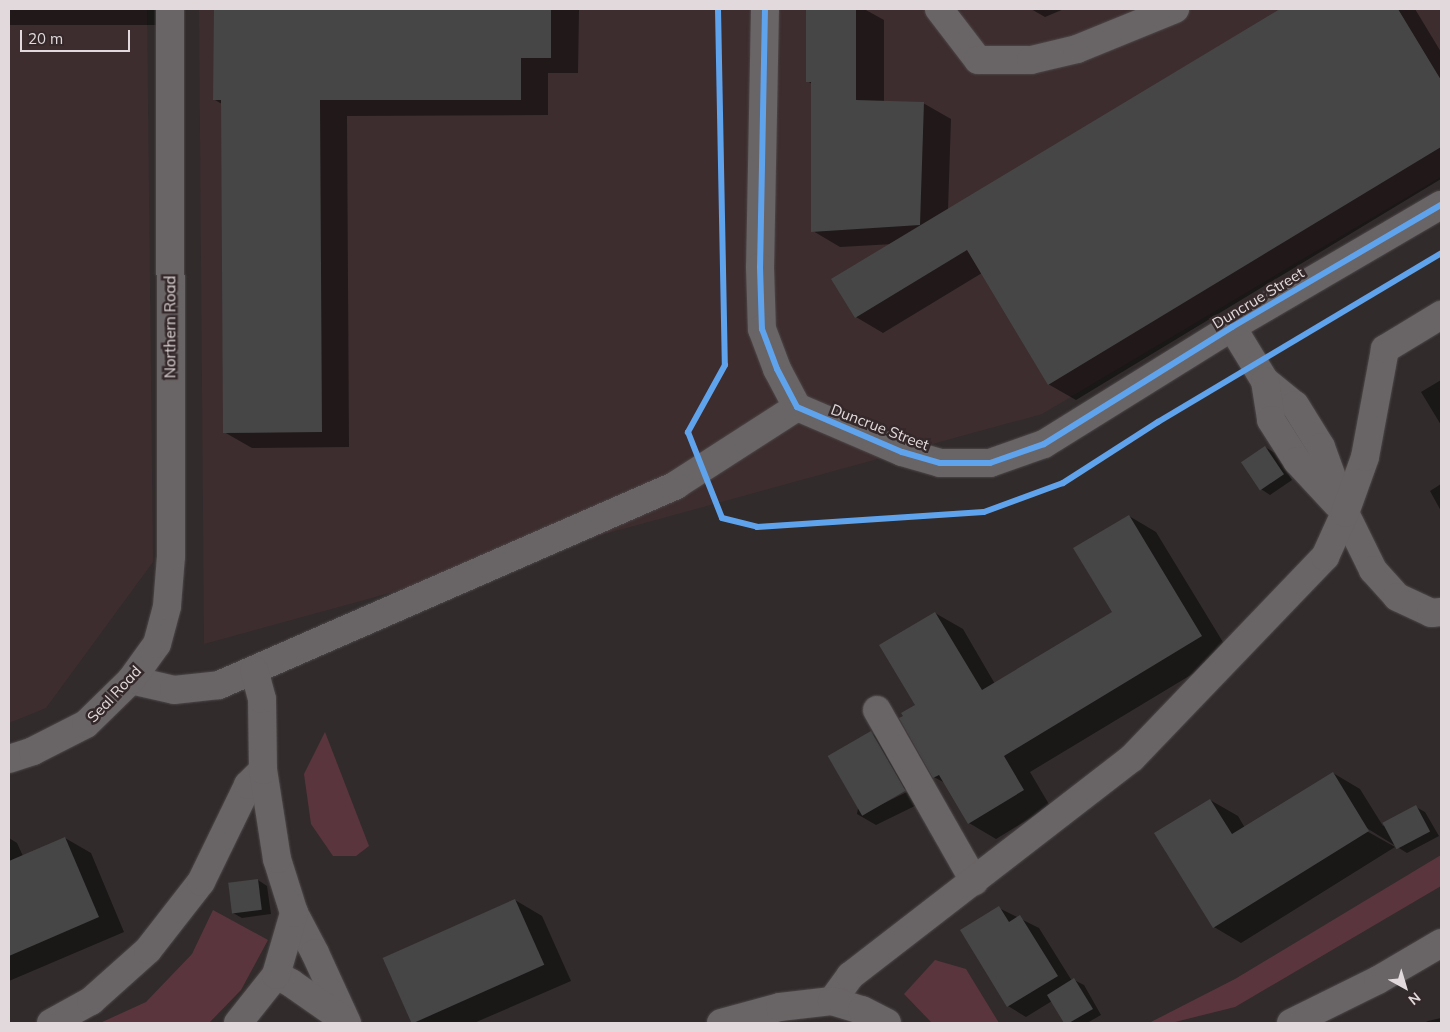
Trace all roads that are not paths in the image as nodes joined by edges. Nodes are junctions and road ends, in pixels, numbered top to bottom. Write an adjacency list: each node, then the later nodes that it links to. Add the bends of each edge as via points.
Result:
1 (170, 9): 11 (street, Northern Road, via 170,556 167,606)
2 (765, 9): 8 (street, via 760,266 762,329 777,369)
3 (939, 9): 4 (street, via 978,60 1031,60 1077,49)
4 (1175, 9)
5 (1441, 205): 7 (street, Duncrue Street)
6 (1441, 315): 9 (street, via 1385,349 1365,456)
7 (1232, 327): 8 (street, Duncrue Street, via 1044,444 990,463 940,463 902,452); 9 (street, via 1266,381 1295,405 1321,447)
8 (797, 407): 12 (street, via 676,484)
9 (1344, 513): 10 (street, via 1373,570 1397,597 1431,612); 17 (street, via 1324,557 1132,758)
10 (1441, 612)
11 (157, 644): 13 (street, Seal Road)
12 (254, 670): 13 (street, via 218,685 174,690); 16 (street, via 262,699)
13 (131, 680): 15 (street, Seal Road, via 86,724 33,751)
14 (877, 710): 17 (street)
15 (9, 759)
16 (263, 770): 18 (street, via 277,859); 23 (street, via 248,785 201,882 148,950 92,1001)
17 (974, 881): 21 (street, via 850,976)
18 (294, 913): 20 (street); 22 (street)
19 (1441, 943): 27 (street, via 1378,980)
20 (276, 975): 22 (street); 24 (street)
21 (832, 1001): 25 (street, via 780,1006); 26 (street, via 862,1010)
22 (346, 1022)
23 (51, 1023)
24 (238, 1023)
25 (721, 1023)
26 (887, 1023)
27 (1291, 1023)

